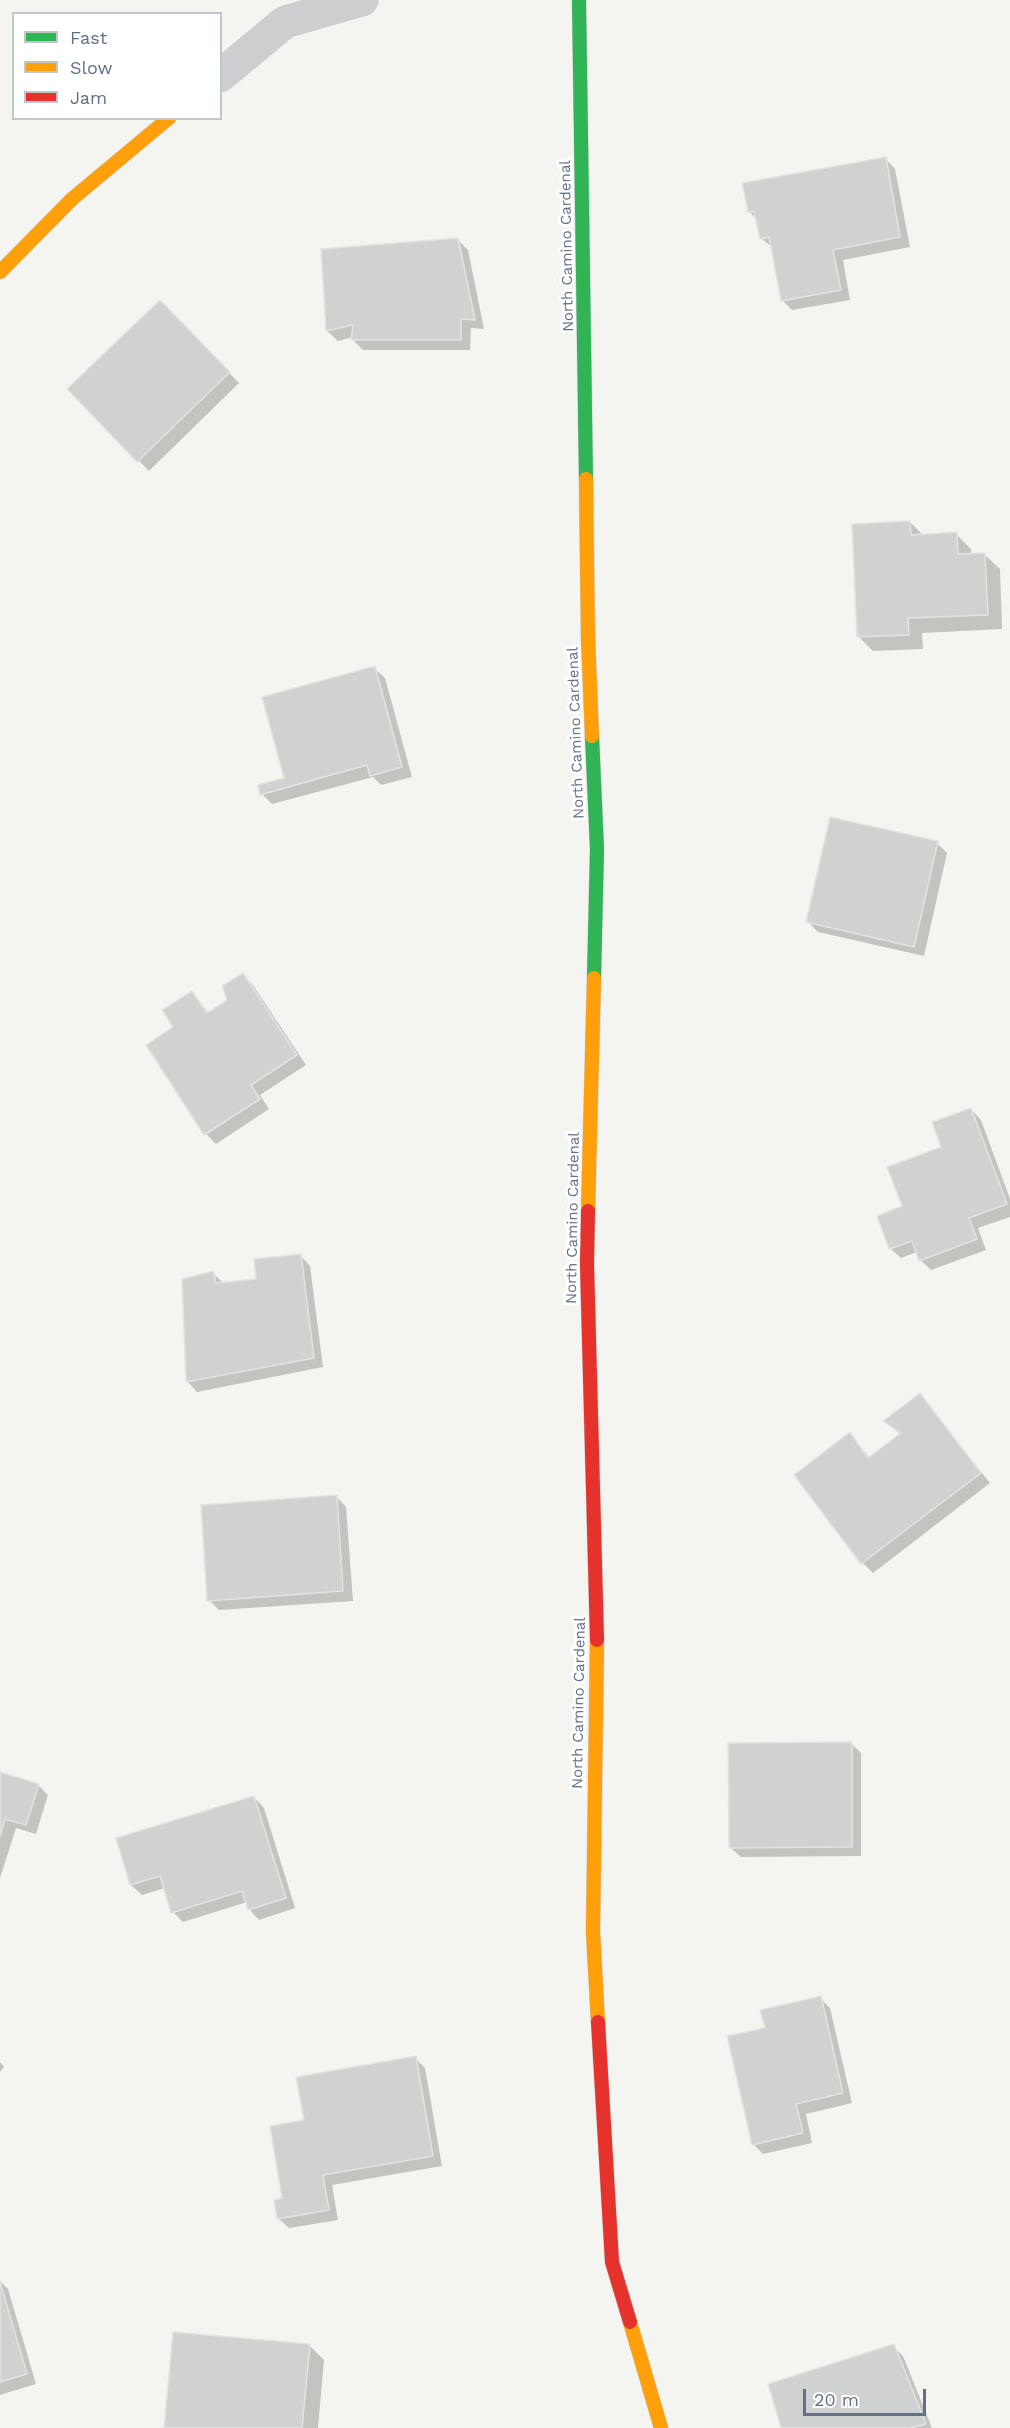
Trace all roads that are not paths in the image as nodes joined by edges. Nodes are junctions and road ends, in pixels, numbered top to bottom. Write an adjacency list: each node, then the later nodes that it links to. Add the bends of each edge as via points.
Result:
1 (362, 0): 3 (street, via 285,22)
2 (579, 0): 6 (street, North Camino Cardenal, via 588,638 597,849 587,1264 597,1608 593,1932 612,2262)
3 (222, 74)
4 (167, 120): 5 (street, via 72,199)
5 (0, 272)
6 (661, 2428)

